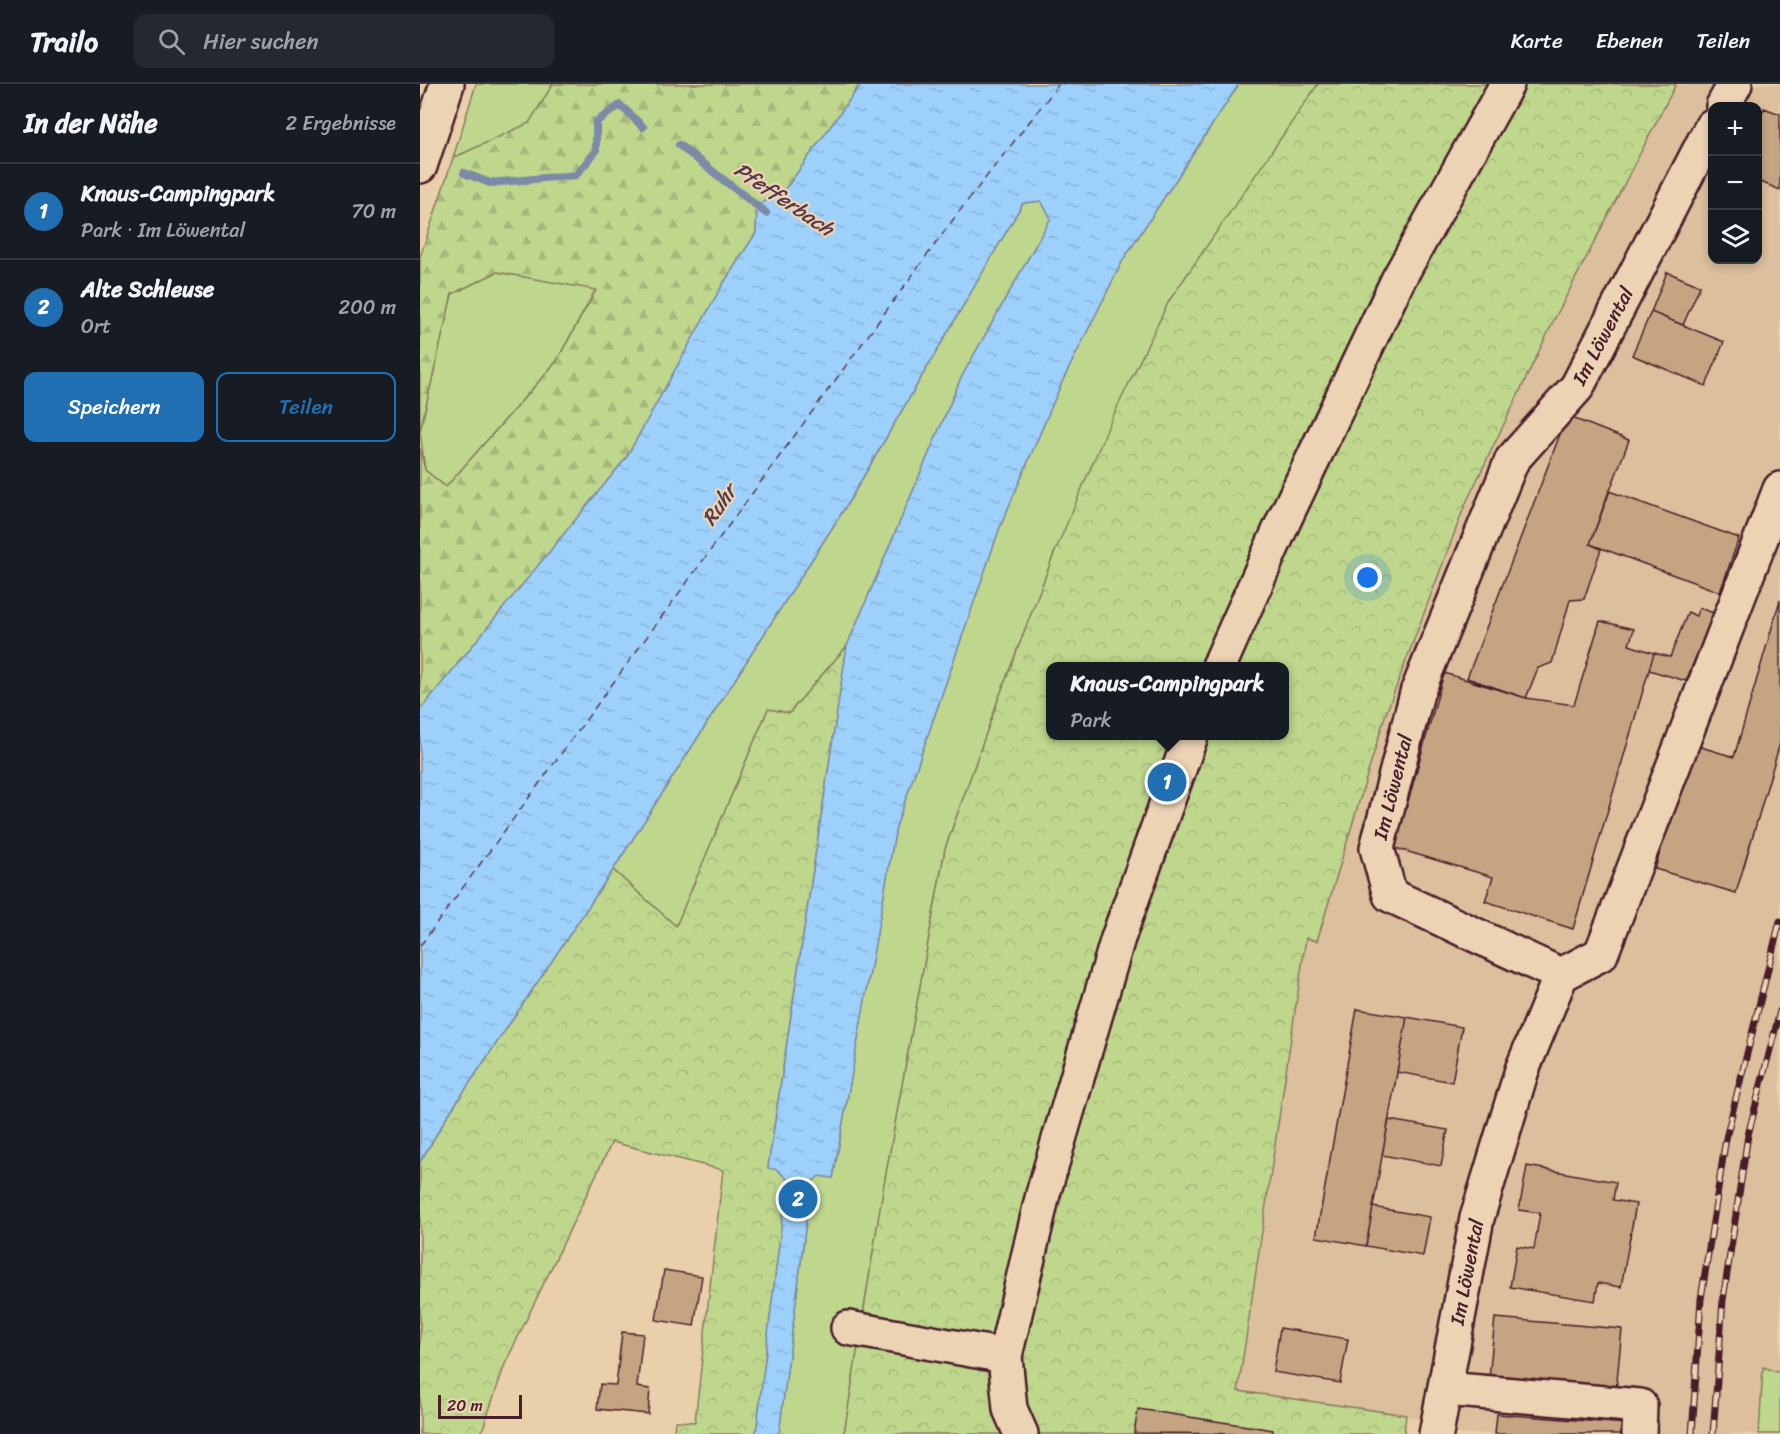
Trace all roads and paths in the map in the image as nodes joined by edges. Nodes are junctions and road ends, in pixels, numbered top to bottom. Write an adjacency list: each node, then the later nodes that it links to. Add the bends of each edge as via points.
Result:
1 (447, 84): 6 (street)
2 (1507, 84): 8 (street, via 1398,279)
3 (1735, 84): 4 (street)
4 (1725, 102)
5 (1708, 136): 10 (street, Im Löwental, via 1577,387 1512,460 1417,693 1377,848 1390,895)
6 (420, 166)
7 (1780, 489): 10 (street, via 1601,954)
8 (1221, 662)
9 (1189, 740): 12 (street, via 1118,938 1043,1194)
10 (1560, 975): 13 (street, Im Löwental, via 1522,1070 1480,1207)
11 (848, 1328): 12 (street)
12 (1005, 1356): 14 (street, via 1010,1409)
13 (1445, 1389): 15 (street, Im Löwental); 16 (street, via 1640,1406)
14 (1021, 1434)
15 (1436, 1434)
16 (1639, 1434)

